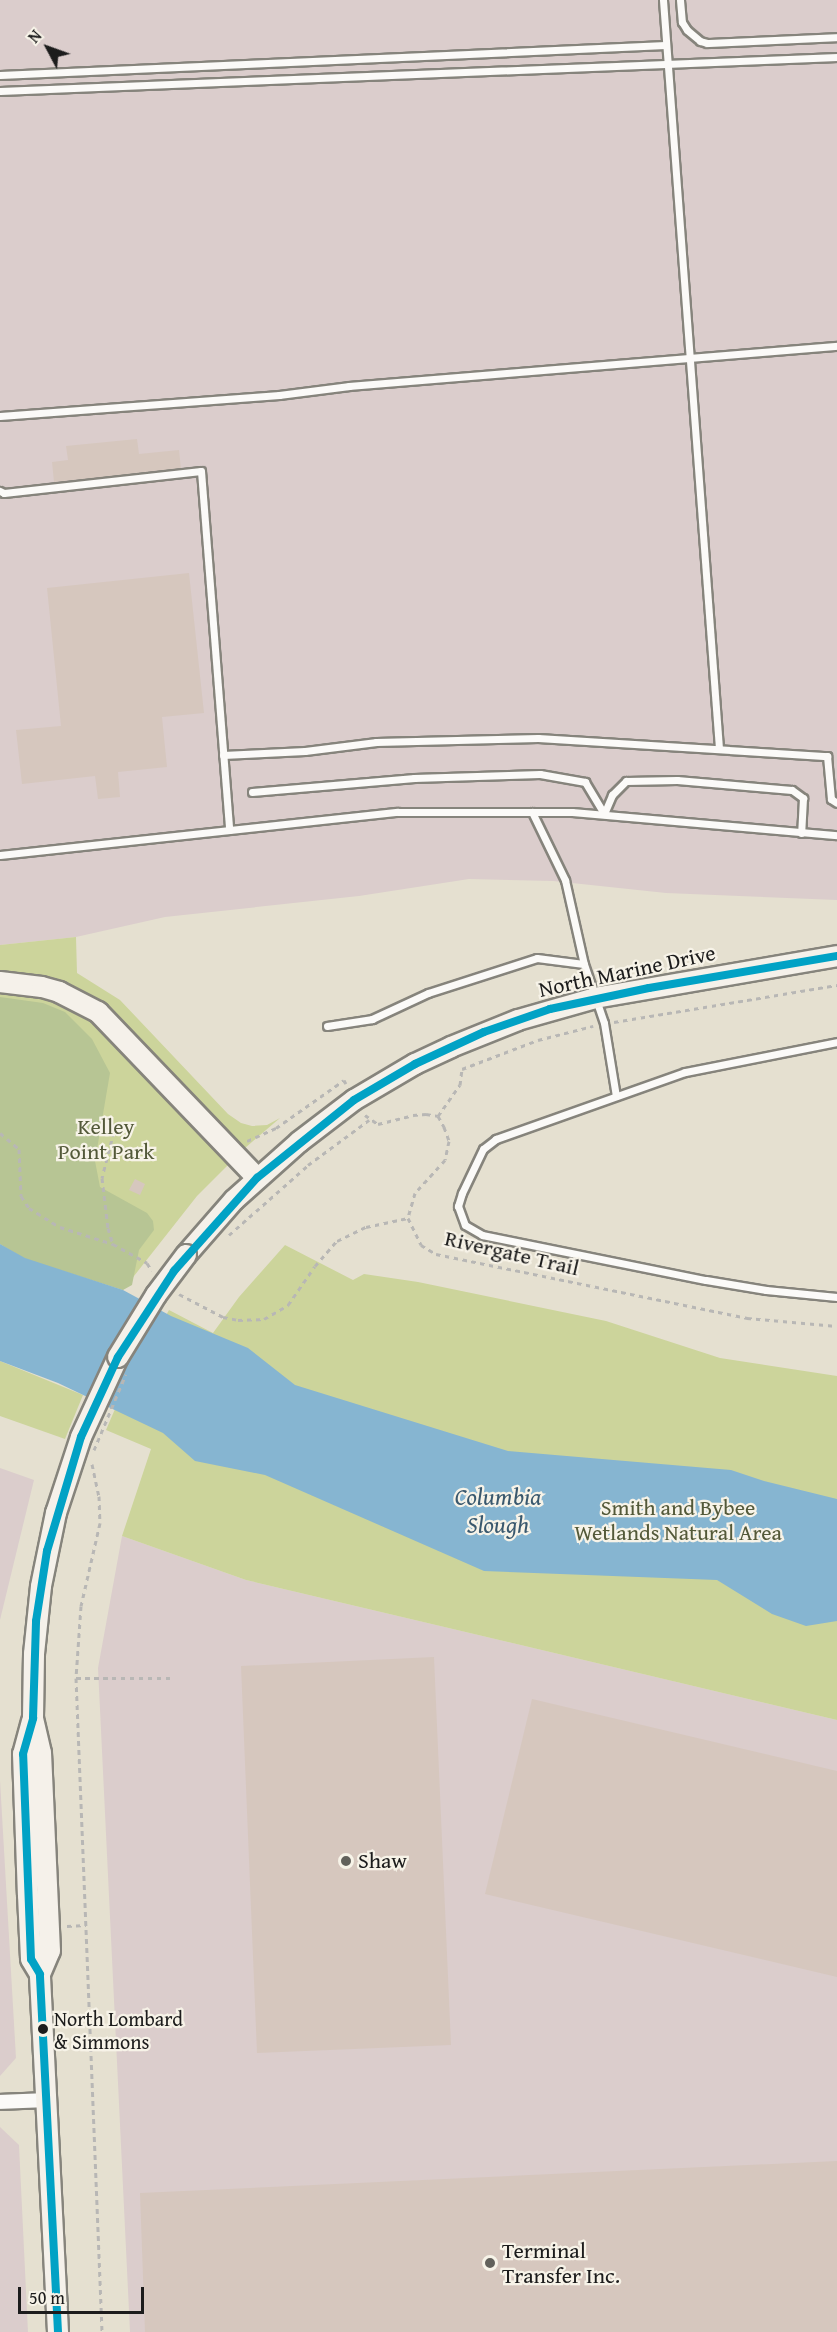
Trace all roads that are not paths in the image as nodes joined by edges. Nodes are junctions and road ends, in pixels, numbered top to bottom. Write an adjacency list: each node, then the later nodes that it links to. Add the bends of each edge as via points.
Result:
1 (663, 0): 4 (lane)
2 (680, 0): 3 (lane, via 682,22 700,41)
3 (837, 37)
4 (666, 45): 6 (lane); 7 (lane)
5 (837, 57): 6 (lane, via 705,64)
6 (667, 62): 8 (lane); 10 (lane)
7 (0, 75)
8 (0, 91)
9 (837, 346): 10 (lane)
10 (688, 359): 11 (lane); 13 (lane)
11 (0, 416)
12 (2, 492): 14 (lane, via 201,471)
13 (719, 748): 14 (lane, via 538,738 376,742); 16 (lane, via 827,756 831,798)
14 (223, 755): 19 (lane)
15 (252, 792): 18 (lane, via 414,778 540,774 585,782)
16 (837, 803)
17 (532, 812): 18 (lane); 19 (lane, via 398,812); 24 (lane, via 565,880)
18 (604, 814): 20 (lane); 20 (lane, via 612,795 626,781 677,780 792,790 803,798)
19 (229, 830): 22 (lane)
20 (801, 833): 21 (lane)
21 (837, 835)
22 (0, 855)
23 (837, 956): 26 (main road, North Marine Drive)
24 (584, 964): 26 (lane); 27 (lane, via 537,958 428,993 372,1019)
25 (0, 982): 30 (main road, via 59,992 98,1012)
26 (595, 998): 29 (lane, via 604,1023); 30 (main road, North Marine Drive, via 501,1026 415,1064 354,1100)
27 (327, 1026)
28 (837, 1042): 29 (lane, via 685,1072)
29 (616, 1096): 31 (lane, via 486,1145 459,1201 465,1225 482,1235 706,1280)
30 (257, 1178): 32 (main road, North Marine Drive, bridge, via 186,1255 136,1326 56,1513 41,1586 33,1718 23,1754 31,1959 40,1974)
31 (837, 1297)
32 (47, 2100): 33 (street); 34 (main road, North Marine Drive)
33 (0, 2103)
34 (58, 2332)

